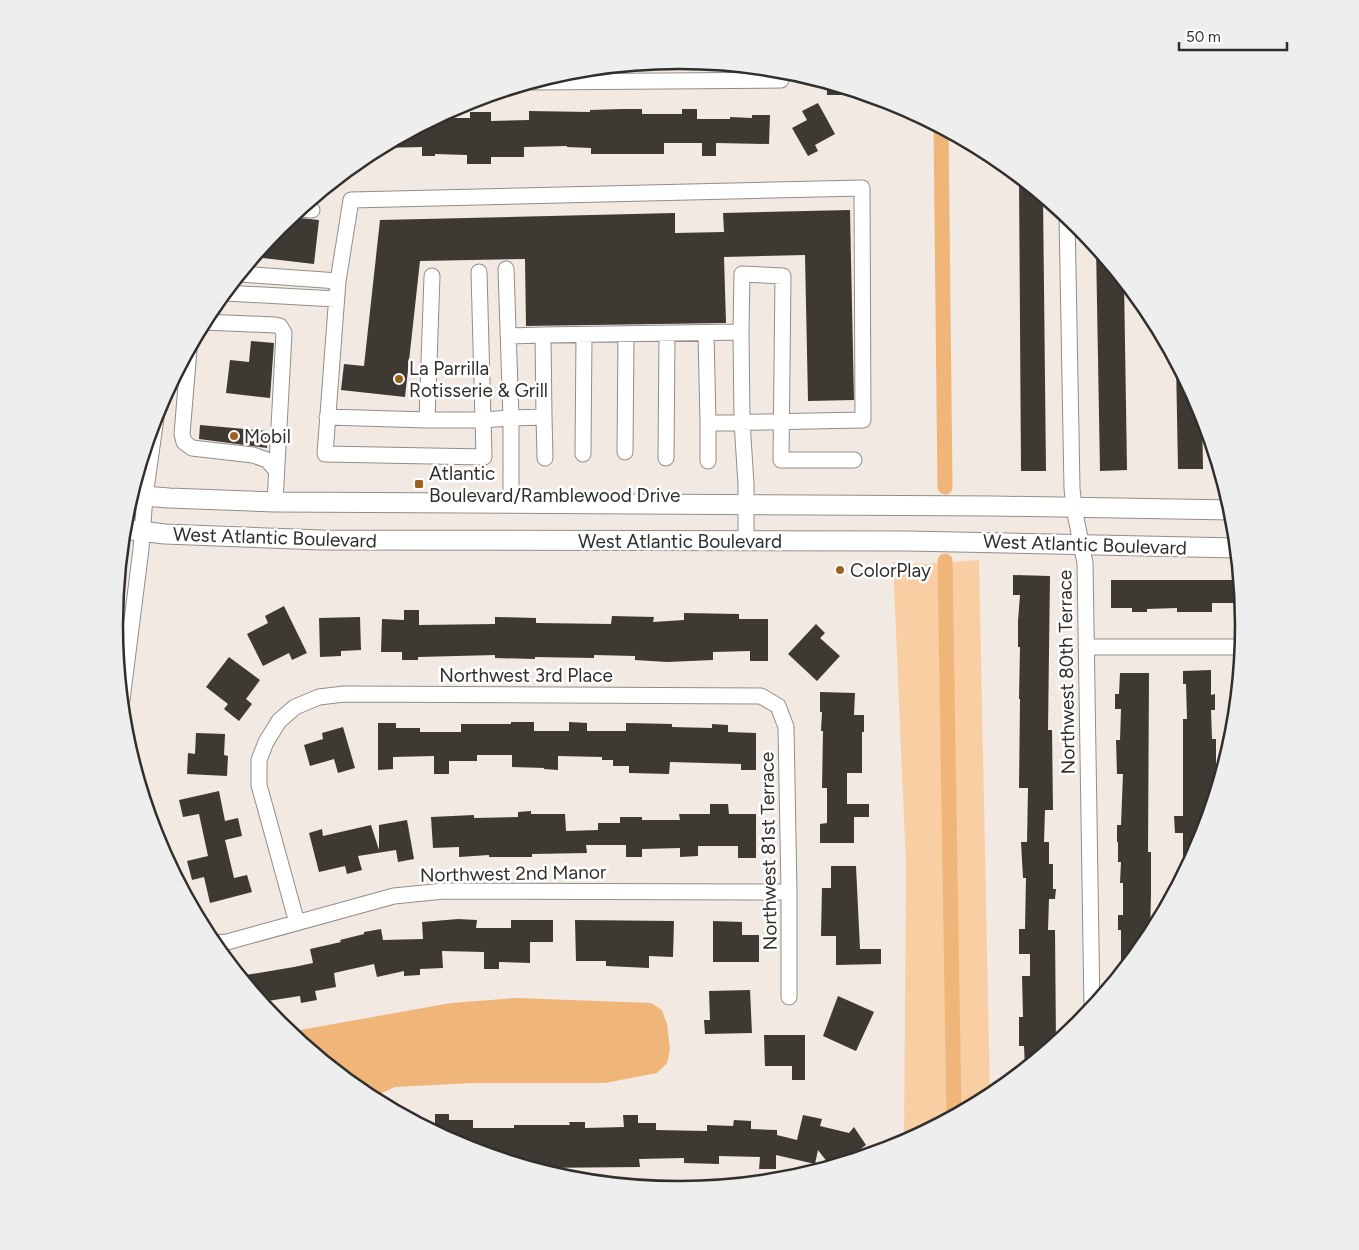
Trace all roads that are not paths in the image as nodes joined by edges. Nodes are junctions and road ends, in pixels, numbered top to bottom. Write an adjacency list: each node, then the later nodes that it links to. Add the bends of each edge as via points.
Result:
1 (599, 75): 2 (street)
2 (781, 80)
3 (1067, 227): 41 (street, Northwest 80th Terrace)
4 (506, 269): 17 (street)
5 (479, 272): 24 (street)
6 (247, 275): 8 (street)
7 (432, 276): 23 (street)
8 (338, 281): 10 (street); 25 (street, via 350,200 862,188 863,420)
9 (233, 293): 10 (street)
10 (336, 299): 20 (street)
11 (213, 322): 34 (street, via 275,325 280,326 284,333)
12 (742, 332): 13 (street); 25 (street, via 742,274 784,276); 26 (street)
13 (706, 333): 14 (street); 27 (street)
14 (667, 334): 16 (street); 31 (street)
15 (543, 335): 17 (street); 18 (street); 21 (street)
16 (626, 335): 18 (street); 28 (street)
17 (509, 336): 22 (street)
18 (584, 336): 29 (street)
19 (188, 367): 34 (street, via 184,442 192,448 253,455 267,460)
20 (327, 417): 23 (street); 24 (street, via 325,454 474,457 484,457)
21 (544, 417): 22 (street); 30 (street)
22 (511, 418): 24 (street); 38 (street)
23 (427, 420): 24 (street)
24 (484, 420)
25 (782, 420): 26 (street); 32 (street, via 781,460)
26 (742, 422): 27 (street); 39 (street)
27 (708, 423): 33 (street)
28 (626, 452)
29 (583, 454)
30 (546, 458)
31 (666, 458)
32 (854, 460)
33 (708, 461)
34 (276, 470): 36 (street)
35 (138, 496): 36 (main road, West Atlantic Boulevard)
36 (275, 502): 38 (main road, West Atlantic Boulevard)
37 (137, 503): 42 (street)
38 (511, 504): 39 (main road, West Atlantic Boulevard)
39 (746, 505): 41 (main road, West Atlantic Boulevard); 43 (street)
40 (1223, 506): 41 (main road, West Atlantic Boulevard)
41 (1074, 508): 44 (street, Northwest 80th Terrace)
42 (133, 530): 43 (main road, West Atlantic Boulevard, via 322,540); 48 (street, via 141,549)
43 (746, 542): 44 (main road, West Atlantic Boulevard, via 907,540)
44 (1082, 545): 45 (main road, West Atlantic Boulevard); 46 (street, Northwest 80th Terrace)
45 (1230, 548)
46 (1086, 647): 47 (street); 54 (street, Northwest 80th Terrace)
47 (1235, 647)
48 (125, 673)
49 (778, 706): 50 (street, Northwest 81st Terrace, via 786,727); 51 (street, Northwest 3rd Place, via 760,696 344,694 319,697 295,708 279,721 259,760 259,785)
50 (790, 892): 51 (street, Northwest 2nd Manor, via 444,890 394,896); 53 (street, Northwest 81st Terrace)
51 (297, 923): 52 (street, Northwest 2nd Manor)
52 (223, 942)
53 (790, 997)
54 (1092, 998)

